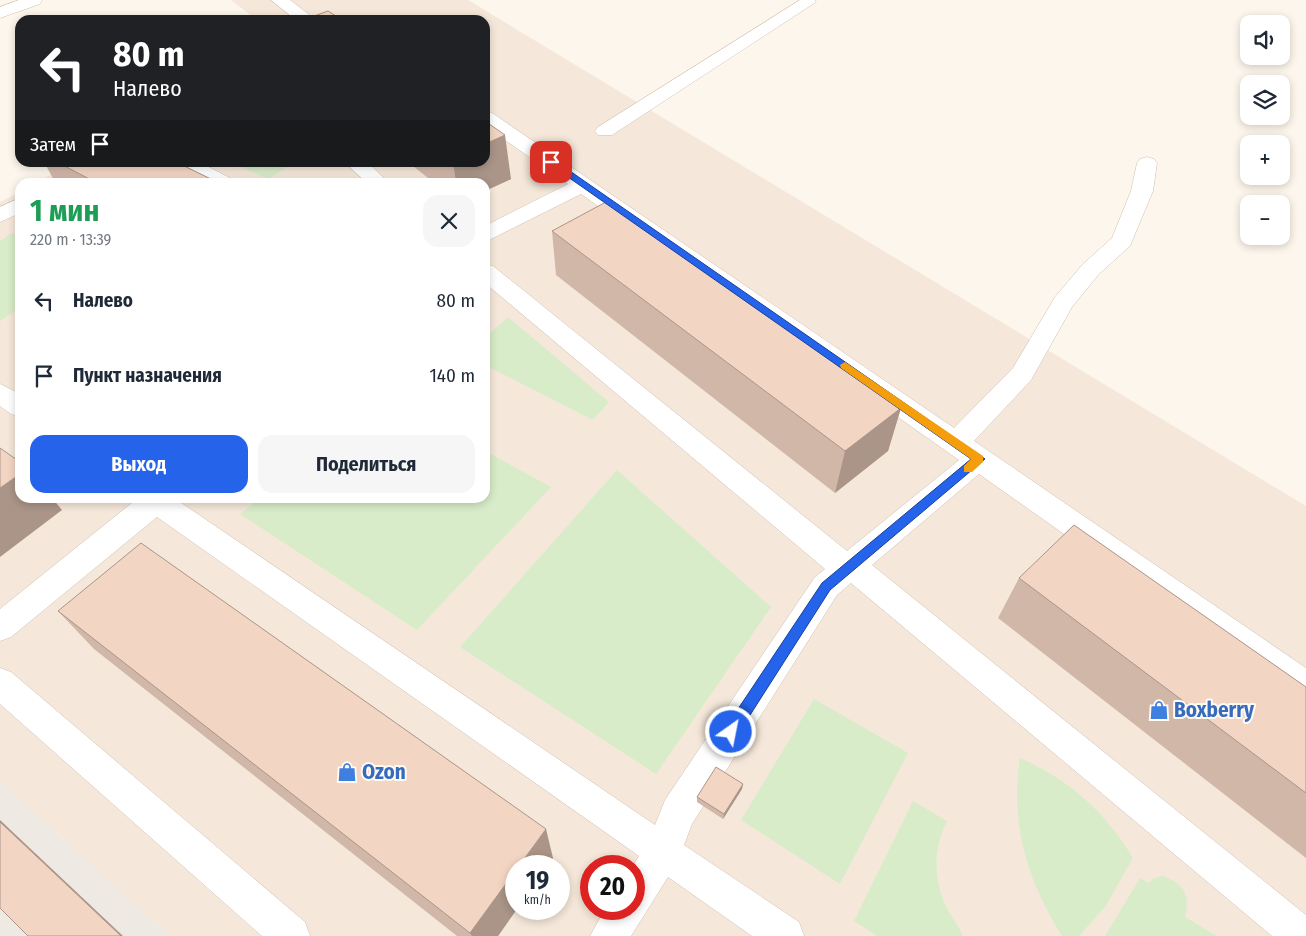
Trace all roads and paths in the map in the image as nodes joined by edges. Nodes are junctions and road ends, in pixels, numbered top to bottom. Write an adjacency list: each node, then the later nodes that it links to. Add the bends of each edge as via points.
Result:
1 (34, 0): 4 (lane)
2 (279, 0): 5 (lane)
3 (808, 2): 7 (lane)
4 (0, 13)
5 (300, 15)
6 (490, 120): 13 (lane)
7 (605, 131)
8 (1147, 164): 18 (lane, via 1142,191 1122,240 1091,269 1063,303 1022,374)
9 (192, 167): 11 (lane)
10 (360, 167): 12 (lane)
11 (215, 178)
12 (373, 178)
13 (584, 184): 14 (lane); 18 (lane)
14 (490, 232)
15 (490, 275): 21 (lane)
16 (0, 393): 17 (lane)
17 (15, 404)
18 (968, 451): 21 (lane); 24 (lane)
19 (151, 503): 22 (lane)
20 (162, 503): 25 (lane)
21 (849, 568): 25 (lane, via 826,586 678,813); 31 (lane)
22 (0, 627)
23 (0, 683): 28 (lane)
24 (1306, 686)
25 (663, 852): 26 (lane); 30 (lane)
26 (645, 881)
27 (619, 920): 29 (lane)
28 (291, 936)
29 (609, 936)
30 (785, 936)
31 (1302, 936)

